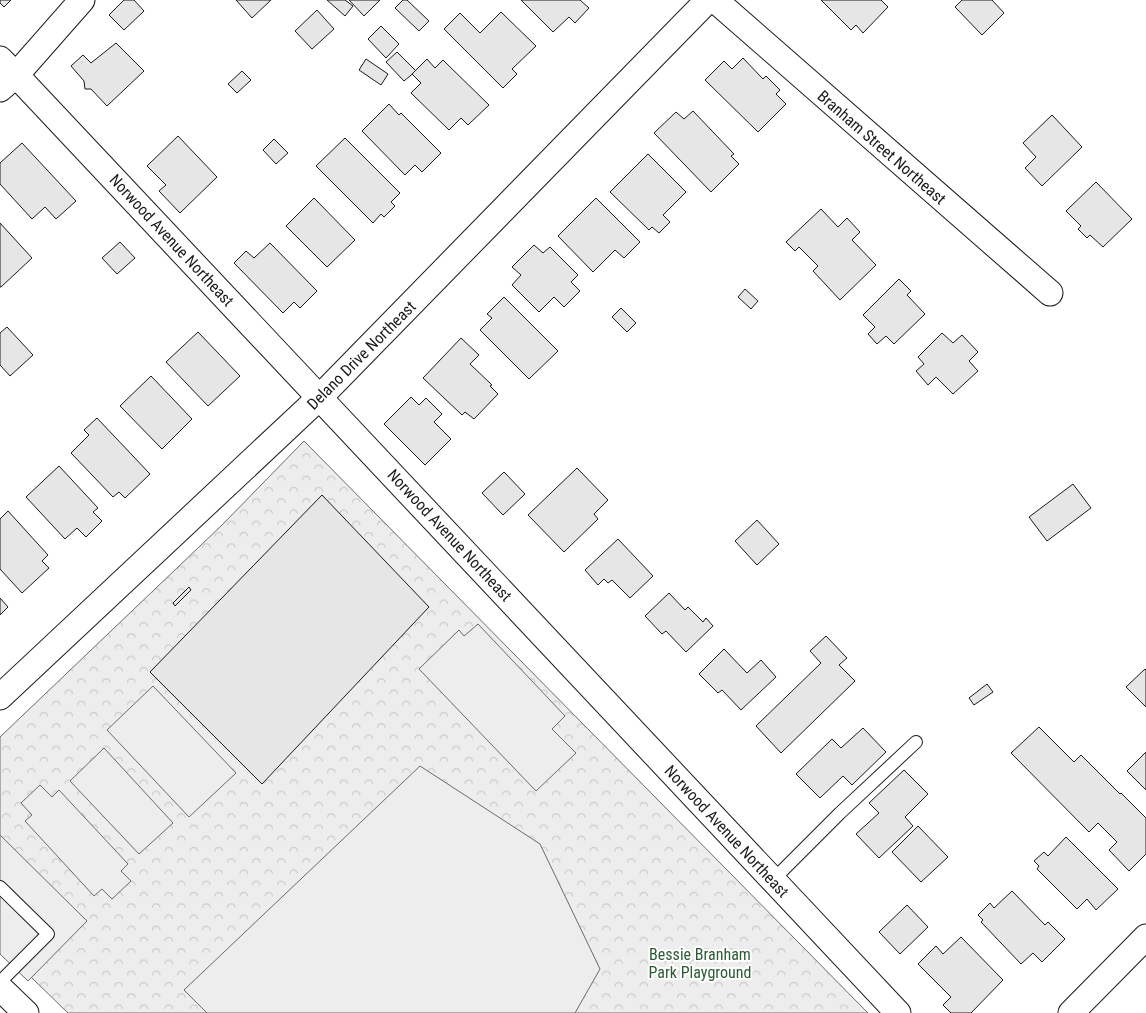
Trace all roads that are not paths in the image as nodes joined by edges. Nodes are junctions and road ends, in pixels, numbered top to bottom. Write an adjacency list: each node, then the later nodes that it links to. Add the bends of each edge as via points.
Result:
1 (82, 0): 4 (street)
2 (708, 0): 6 (street, Delano Drive Northeast)
3 (715, 0): 5 (street, Branham Street Northeast)
4 (5, 74): 6 (street, Norwood Avenue Northeast)
5 (1050, 293)
6 (320, 397): 7 (street, Delano Drive Northeast); 9 (street, Norwood Avenue Northeast)
7 (0, 697)
8 (916, 742): 9 (lane)
9 (773, 880): 15 (street, Norwood Avenue Northeast)
10 (0, 887): 12 (lane, via 48,934)
11 (1146, 936): 16 (street)
12 (0, 982)
13 (0, 988): 14 (street)
14 (26, 1013)
15 (898, 1013)
16 (1071, 1013)

